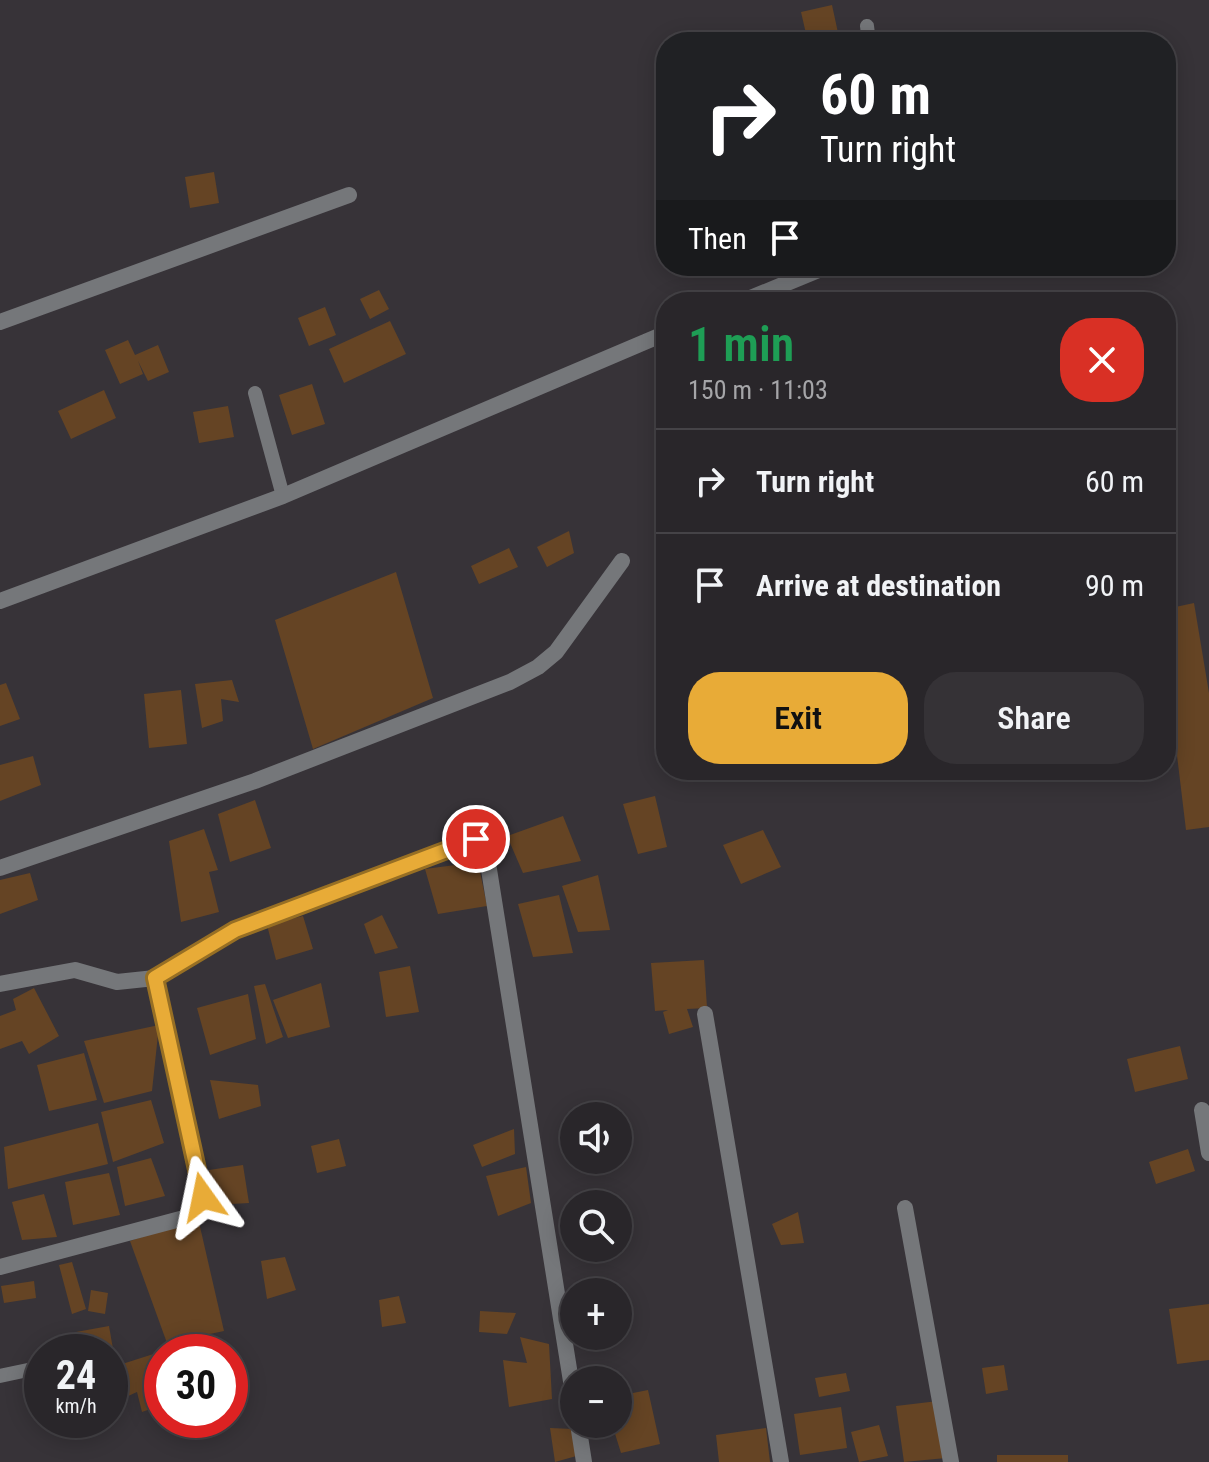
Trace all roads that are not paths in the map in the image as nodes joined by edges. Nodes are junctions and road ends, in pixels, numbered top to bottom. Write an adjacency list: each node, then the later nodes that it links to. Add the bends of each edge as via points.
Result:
1 (867, 26): 2 (lane)
2 (868, 32)
3 (349, 195): 6 (street)
4 (804, 276): 5 (street)
5 (765, 292)
6 (0, 322)
7 (656, 337): 9 (street)
8 (255, 393): 9 (lane)
9 (283, 496): 11 (street)
10 (622, 561): 12 (street, via 556,652 510,682 255,781)
11 (0, 601)
12 (0, 868)
13 (155, 978): 14 (street, via 117,982 75,970); 19 (street, via 203,1205 184,1218); 20 (street, via 235,930 465,841 476,839 484,846)
14 (0, 984)
15 (705, 1014): 25 (street)
16 (1202, 1110): 17 (street)
17 (1209, 1153)
18 (905, 1208): 26 (street)
19 (0, 1267)
20 (568, 1366)
21 (24, 1371): 22 (lane)
22 (0, 1376)
23 (580, 1438): 24 (street)
24 (584, 1462)
25 (781, 1462)
26 (951, 1462)

